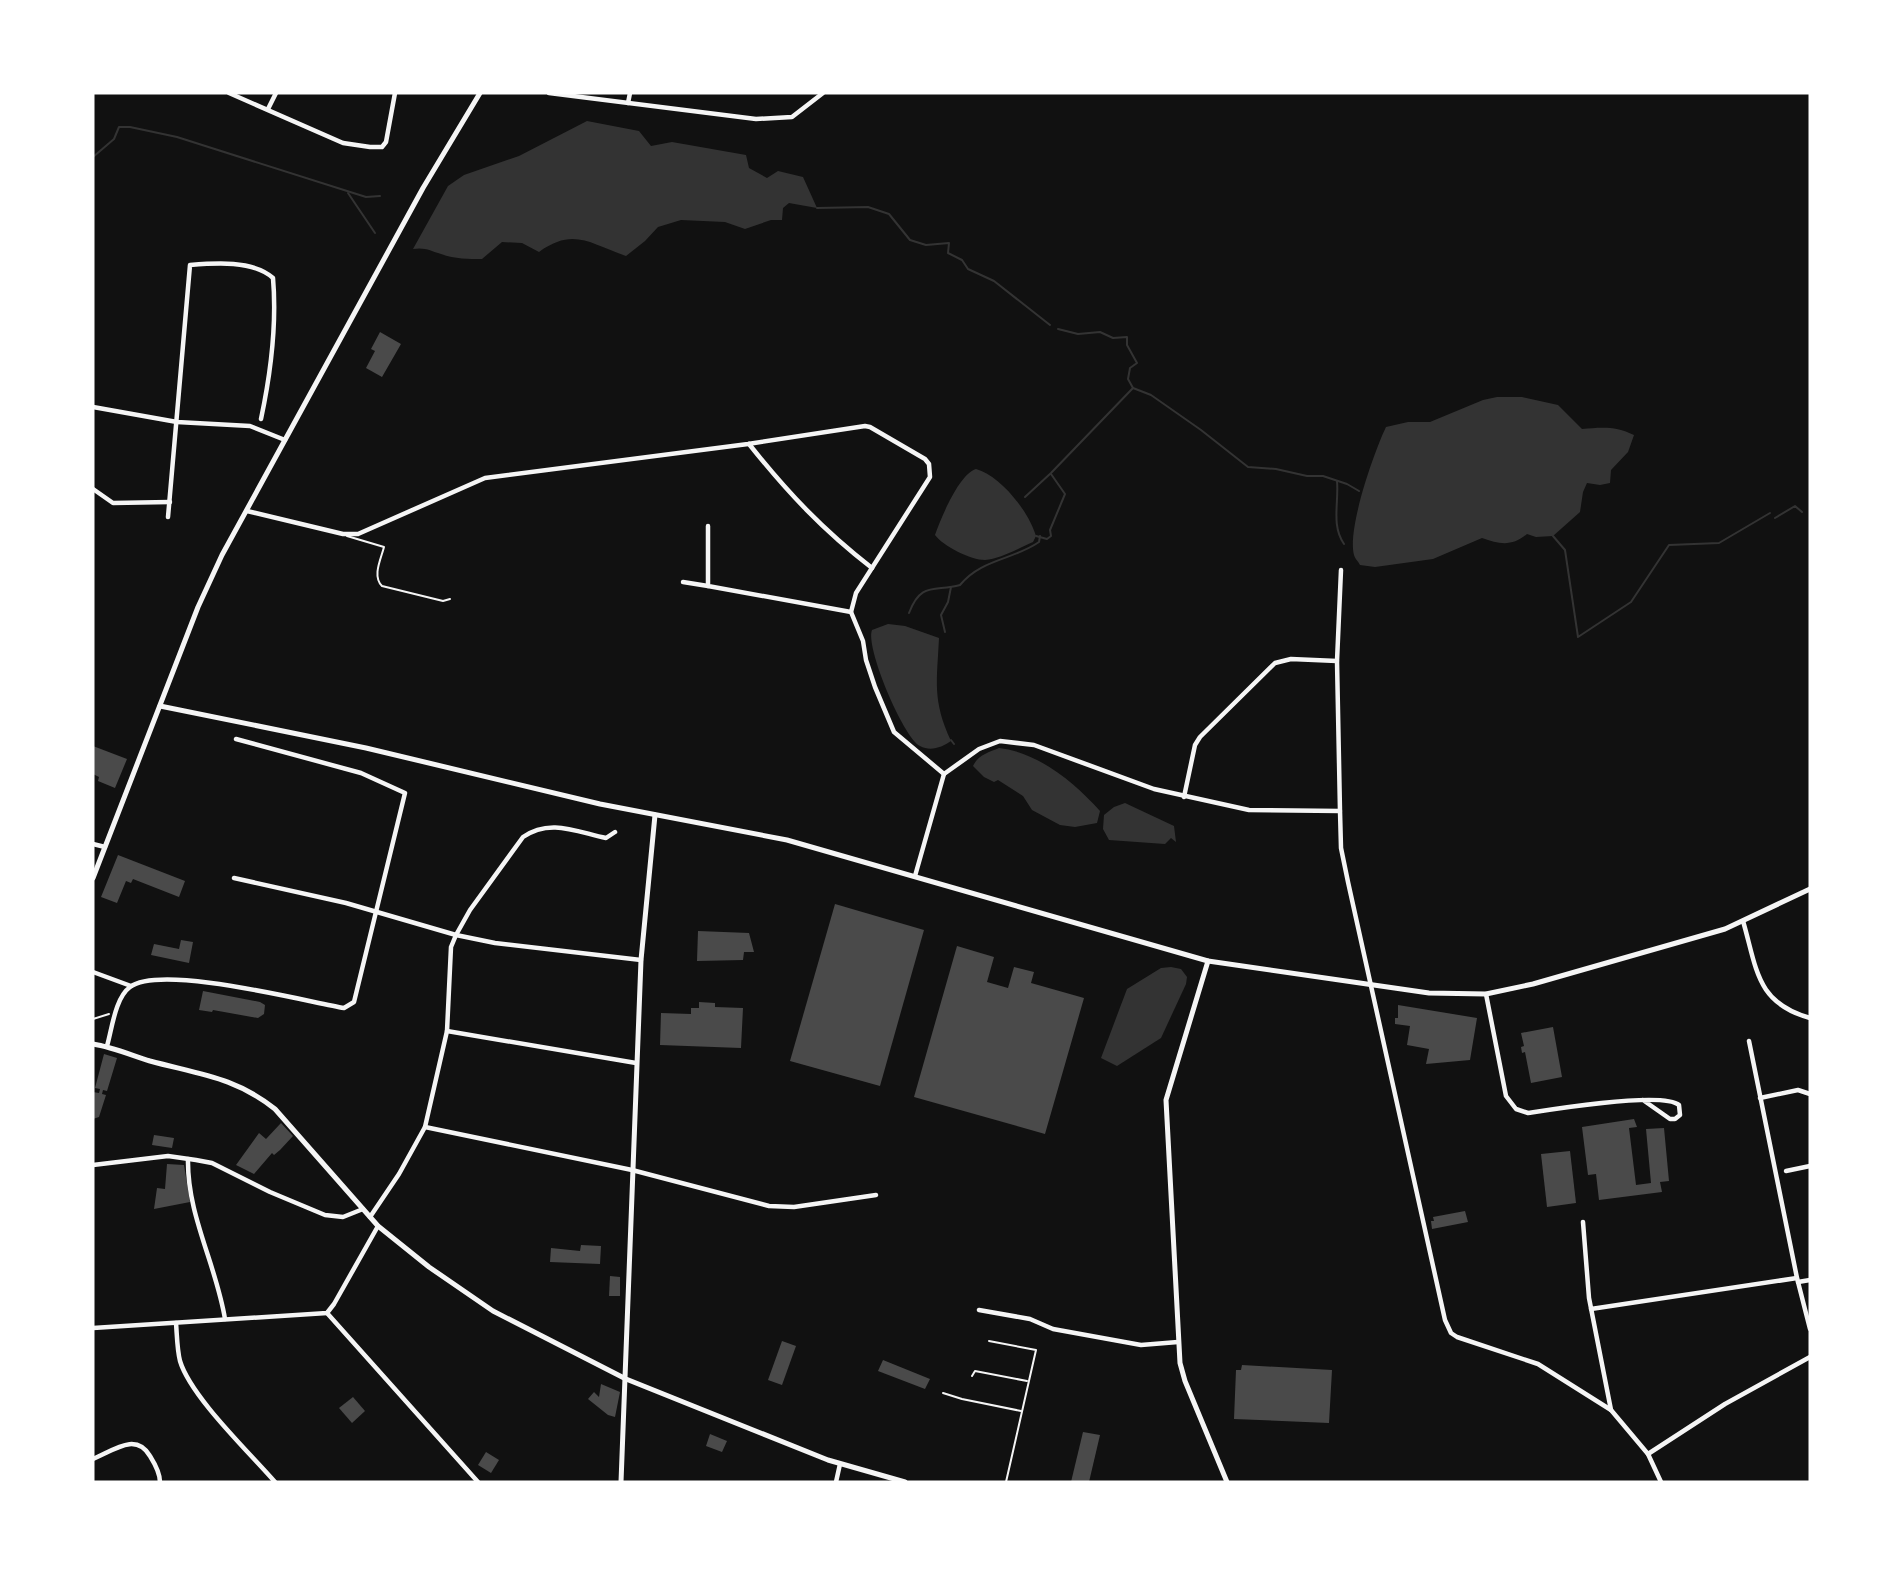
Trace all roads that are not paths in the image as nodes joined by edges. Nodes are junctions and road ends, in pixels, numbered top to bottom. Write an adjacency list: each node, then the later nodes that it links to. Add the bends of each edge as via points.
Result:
1 (229, 93): 9 (street)
2 (276, 93): 9 (street)
3 (395, 93): 9 (street, via 382,146 343,143)
4 (480, 93): 13 (main road)
5 (549, 93): 8 (street)
6 (630, 93): 8 (street)
7 (823, 93): 8 (street, via 792,117 775,118)
8 (628, 103)
9 (268, 109)
10 (93, 407): 12 (street)
11 (261, 419): 12 (street, via 273,340 273,278 264,270 208,264 190,265)
12 (177, 422): 13 (street, via 250,426); 16 (street)
13 (285, 440): 17 (main road)
14 (748, 444): 20 (street, via 485,478 358,534); 21 (street, via 798,503); 21 (street, via 864,426 925,460 930,477)
15 (93, 489): 16 (street, via 113,503)
16 (170, 502): 18 (street)
17 (247, 511): 20 (street); 28 (main road, via 198,607)
18 (168, 517)
19 (708, 526): 24 (street)
20 (343, 534): 25 (lane, via 384,547 376,576 382,586)
21 (872, 568): 26 (street, via 856,593)
22 (1341, 570): 27 (street)
23 (683, 582): 24 (street)
24 (708, 586): 26 (street)
25 (450, 600)
26 (851, 612): 30 (street, via 894,732)
27 (1337, 661): 31 (street, via 1275,663 1200,737); 32 (street)
28 (160, 706): 33 (main road); 36 (main road)
29 (236, 739): 41 (street, via 361,773 405,793)
30 (944, 774): 31 (street, via 989,744 1010,741); 37 (street)
31 (1184, 797): 32 (street, via 1249,810)
32 (1340, 811): 47 (street, via 1341,848)
33 (655, 815): 37 (main road, via 786,840); 44 (main road)
34 (615, 832): 43 (street, via 606,838 553,825 530,832)
35 (93, 844): 36 (street)
36 (105, 847): 38 (main road)
37 (915, 876): 45 (main road)
38 (93, 878)
39 (234, 878): 41 (street)
40 (1810, 889): 42 (main road)
41 (377, 912): 43 (street); 48 (street, via 354,1002 345,1008 197,980 149,980)
42 (1744, 921): 49 (main road, via 1533,984); 50 (street, via 1770,996 1790,1012)
43 (456, 935): 44 (street); 51 (street, via 451,947)
44 (641, 960): 55 (main road)
45 (1208, 961): 47 (main road); 79 (main road, via 1166,1100)
46 (93, 972): 48 (street)
47 (1371, 984): 49 (main road, via 1429,993); 82 (street, via 1451,1333 1538,1364)
48 (131, 986): 54 (street, via 124,993)
49 (1486, 993): 58 (street, via 1506,1096 1516,1110 1528,1113)
50 (1810, 1018)
51 (447, 1031): 55 (street); 59 (street)
52 (1749, 1041): 57 (street)
53 (93, 1044): 54 (main road)
54 (107, 1046): 66 (main road, via 209,1075 256,1094 275,1109)
55 (636, 1063): 63 (main road)
56 (1810, 1094): 57 (street, via 1798,1090)
57 (1760, 1098): 70 (street)
58 (1643, 1100): 58 (street, via 1670,1119 1680,1115 1675,1101)
59 (425, 1127): 63 (street); 67 (street)
60 (188, 1158): 61 (street); 66 (street, via 212,1163 325,1215 344,1217); 75 (street, via 193,1207)
61 (93, 1165)
62 (1810, 1166): 64 (street)
63 (632, 1170): 65 (street, via 769,1206 794,1207); 81 (main road)
64 (1786, 1171)
65 (876, 1195)
66 (363, 1209): 67 (main road)
67 (370, 1217): 69 (main road)
68 (1583, 1222): 72 (street)
69 (379, 1226): 74 (street); 81 (main road, via 493,1311)
70 (1798, 1280): 71 (street); 72 (street); 78 (street)
71 (1810, 1280)
72 (1591, 1309): 82 (street)
73 (979, 1310): 79 (street, via 1141,1345)
74 (327, 1313): 75 (street); 88 (street)
75 (225, 1319): 76 (street)
76 (176, 1323): 77 (street); 87 (street, via 184,1370 202,1398)
77 (93, 1328)
78 (1810, 1329)
79 (1178, 1342): 92 (main road, via 1185,1381)
80 (1810, 1357): 83 (street)
81 (626, 1379): 85 (main road); 89 (main road)
82 (1611, 1410): 83 (street)
83 (1648, 1454): 93 (street)
84 (93, 1459): 86 (street, via 138,1443 145,1447)
85 (841, 1464): 90 (street); 91 (main road)
86 (160, 1482)
87 (275, 1482)
88 (478, 1482)
89 (621, 1482)
90 (836, 1482)
91 (905, 1482)
92 (1227, 1482)
93 (1661, 1482)

